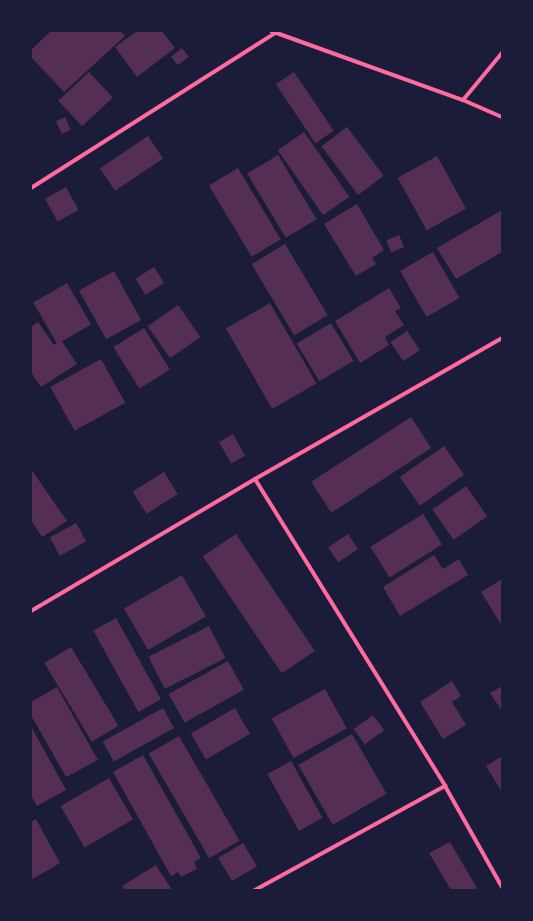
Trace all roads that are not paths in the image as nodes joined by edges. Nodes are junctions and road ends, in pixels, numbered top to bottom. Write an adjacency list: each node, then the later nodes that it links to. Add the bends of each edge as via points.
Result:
1 (273, 32): 3 (street); 5 (street)
2 (502, 53): 3 (street)
3 (463, 100): 4 (street)
4 (502, 117)
5 (31, 188)
6 (502, 338): 7 (street)
7 (255, 479): 8 (street); 9 (street)
8 (31, 611)
9 (445, 786): 10 (street); 11 (street)
10 (502, 887)
11 (255, 890)

